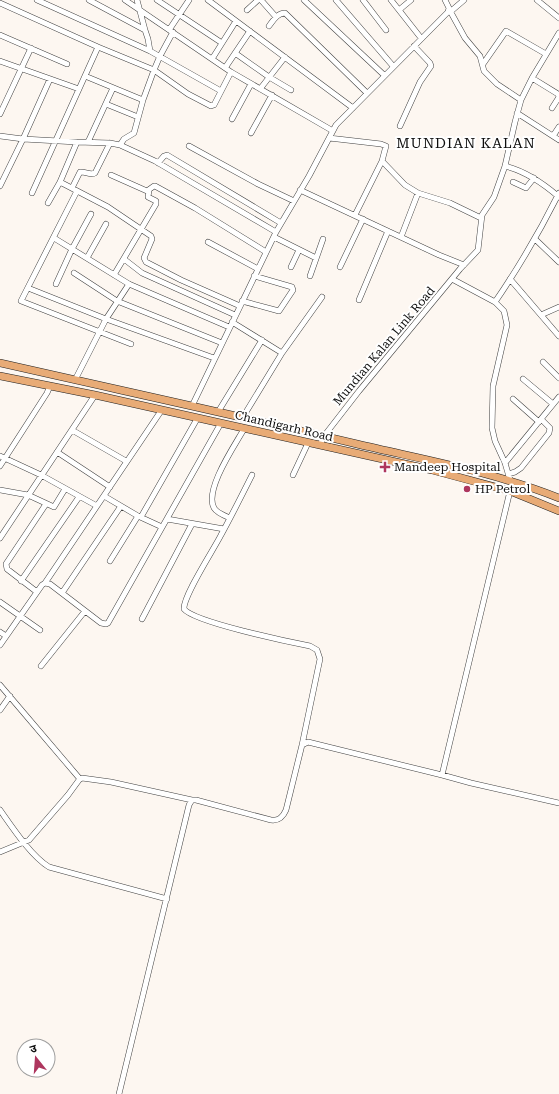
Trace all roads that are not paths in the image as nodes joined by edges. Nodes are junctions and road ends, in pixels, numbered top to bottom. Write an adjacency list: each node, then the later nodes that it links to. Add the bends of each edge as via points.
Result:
1 (37, 0): 38 (street)
2 (89, 0): 27 (street)
3 (125, 0): 18 (street)
4 (136, 0): 18 (street)
5 (157, 0): 22 (street)
6 (189, 0): 22 (street)
7 (208, 0): 25 (street)
8 (259, 0): 19 (street); 23 (street)
9 (304, 0): 52 (street)
10 (336, 0): 47 (street)
11 (363, 0): 28 (street)
12 (391, 0): 20 (street)
13 (411, 0): 20 (street)
14 (445, 0): 21 (street)
15 (464, 0): 21 (street)
16 (537, 0): 24 (street)
17 (0, 3): 36 (street)
18 (139, 10): 27 (street); 29 (street)
19 (248, 10)
20 (399, 10): 33 (street)
21 (449, 11): 33 (street); 46 (street)
22 (179, 15): 29 (street); 34 (street)
23 (276, 17): 26 (street); 63 (street, via 285,13)
24 (559, 18)
25 (236, 21): 30 (street); 34 (street)
26 (269, 26)
27 (144, 30): 38 (street)
28 (386, 30)
29 (171, 31): 41 (street); 43 (street)
30 (250, 31): 39 (street); 42 (street)
31 (559, 33): 40 (street)
32 (0, 35): 37 (street)
33 (421, 38): 35 (street)
34 (222, 43): 43 (street)
35 (414, 46): 47 (street); 74 (street, via 431,66 420,82)
36 (98, 47): 50 (street); 53 (street)
37 (31, 48): 45 (street); 48 (street)
38 (150, 51): 41 (street)
39 (235, 53): 49 (street); 54 (street)
40 (546, 54): 46 (street, via 506,31); 55 (street)
41 (160, 56): 50 (street); 62 (street)
42 (285, 57): 54 (street); 68 (street)
43 (212, 59): 49 (street)
44 (0, 61): 48 (street)
45 (67, 64)
46 (483, 64): 66 (street, via 484,71 497,84)
47 (394, 66): 52 (street)
48 (21, 68): 56 (street); 71 (street)
49 (225, 68): 51 (street)
50 (154, 70): 62 (street, via 210,106 214,105); 65 (street)
51 (231, 72): 57 (street); 62 (street)
52 (384, 75): 63 (street)
53 (85, 76): 58 (street); 59 (street)
54 (269, 77): 60 (street); 61 (street)
55 (532, 78): 66 (street); 69 (street, via 558,94 559,98)
56 (50, 79): 59 (street); 80 (street)
57 (251, 84): 60 (street); 73 (street)
58 (113, 88): 65 (street); 67 (street)
59 (79, 89): 83 (street)
60 (260, 89): 64 (street)
61 (291, 90)
62 (221, 91)
63 (367, 93): 68 (street)
64 (272, 96): 76 (street); 77 (street)
65 (143, 100): 72 (street)
66 (521, 100): 70 (street)
67 (106, 104): 72 (street); 85 (street)
68 (352, 108): 76 (street)
69 (552, 108)
70 (517, 113): 79 (street); 91 (street)
71 (0, 114)
72 (138, 117): 87 (street, via 134,133)
73 (232, 119)
74 (400, 126)
75 (559, 127): 79 (street)
76 (333, 130): 81 (street)
77 (251, 133)
78 (0, 136): 80 (street)
79 (553, 136): 82 (street)
80 (23, 138): 83 (street); 96 (street)
81 (329, 138): 89 (street, via 384,145 386,148); 99 (street)
82 (559, 140)
83 (55, 141): 84 (street); 100 (street)
84 (78, 142): 85 (street); 94 (street)
85 (88, 142): 86 (street)
86 (110, 143): 87 (street); 97 (street, via 94,174 81,172)
87 (120, 145): 90 (street)
88 (189, 146): 103 (street)
89 (382, 161): 101 (street, via 400,180); 106 (street)
90 (158, 163): 109 (street, via 167,155); 113 (street)
91 (505, 166): 93 (street); 107 (street, via 494,197)
92 (111, 175): 98 (street)
93 (534, 178): 95 (street, via 526,188); 102 (street)
94 (60, 182): 97 (street); 104 (street)
95 (514, 182)
96 (0, 186)
97 (75, 190): 111 (street, via 108,207); 116 (street)
98 (149, 190): 111 (street, via 147,196 156,203); 122 (street, via 155,186)
99 (300, 190): 103 (street); 106 (street)
100 (32, 193)
101 (418, 193): 107 (street, via 450,203); 115 (street)
102 (559, 195): 118 (street)
103 (294, 201): 109 (street)
104 (48, 203)
105 (91, 214): 120 (street)
106 (355, 215): 108 (street)
107 (481, 218): 127 (street, Mundian Kalan Link Road, via 478,250)
108 (363, 219): 112 (street); 129 (street)
109 (281, 223): 113 (street)
110 (106, 224): 123 (street)
111 (142, 230): 125 (street); 144 (street, via 152,238 144,258 146,262 181,280)
112 (388, 231): 115 (street); 141 (street)
113 (276, 232): 114 (street)
114 (274, 237): 121 (street); 122 (street)
115 (400, 237): 127 (street)
116 (54, 238): 120 (street); 139 (street)
117 (323, 239): 124 (street)
118 (535, 239): 126 (street); 136 (street)
119 (208, 242): 130 (street)
120 (72, 249): 123 (street); 137 (street)
121 (299, 250): 124 (street); 128 (street)
122 (266, 252): 130 (street)
123 (87, 258): 132 (street)
124 (316, 258): 134 (street)
125 (124, 259): 132 (street); 146 (street, via 142,272)
126 (559, 262)
127 (464, 265): 135 (street, Mundian Kalan Link Road)
128 (291, 267)
129 (340, 267)
130 (258, 269): 133 (street)
131 (74, 273): 142 (street)
132 (114, 275): 138 (street)
133 (254, 276): 144 (street); 144 (street, via 292,286 293,290 280,311)
134 (310, 276)
135 (452, 279): 143 (street); 177 (street, Mundian Kalan Link Road)
136 (510, 279): 143 (street); 147 (street)
137 (56, 284)
138 (129, 284): 142 (street); 150 (street)
139 (28, 288): 148 (street); 151 (street, via 21,299 22,302)
140 (322, 297): 156 (street)
141 (359, 300)
142 (118, 301): 148 (street); 154 (street)
143 (495, 302): 183 (street, via 502,309 507,322 493,386 491,418 495,441)
144 (241, 304): 146 (street)
145 (559, 307): 147 (street)
146 (235, 315): 149 (street)
147 (541, 315): 152 (street)
148 (106, 319): 151 (street); 157 (street)
149 (232, 322): 150 (street); 153 (street)
150 (229, 327): 154 (street)
151 (100, 331): 155 (street); 163 (street)
152 (558, 332)
153 (262, 340): 156 (street); 170 (street)
154 (222, 343): 157 (street)
155 (131, 344)
156 (282, 353): 171 (street)
157 (214, 358): 168 (street)
158 (543, 362): 161 (street)
159 (0, 363): 163 (main road, Chandigarh Road)
160 (0, 376): 164 (main road, Chandigarh Road)
161 (559, 378)
162 (523, 379): 167 (street)
163 (74, 380): 168 (main road, Chandigarh Road)
164 (50, 386): 165 (main road, Chandigarh Road); 181 (street)
165 (95, 395): 169 (main road, Chandigarh Road); 176 (street)
166 (514, 399): 173 (street)
167 (557, 402): 173 (street)
168 (192, 406): 170 (main road, Chandigarh Road)
169 (161, 411): 172 (main road, Chandigarh Road); 182 (street)
170 (218, 412): 171 (main road, Chandigarh Road)
171 (243, 417): 177 (main road, Chandigarh Road)
172 (197, 419): 174 (main road, Chandigarh Road); 201 (street)
173 (540, 420): 183 (street); 188 (street, via 550,428 549,433 520,468)
174 (221, 424): 175 (main road, Chandigarh Road); 203 (street)
175 (244, 428): 178 (main road, Chandigarh Road); 202 (street, via 213,489 214,508)
176 (72, 430): 180 (street); 182 (street)
177 (324, 436): 179 (street, Mundian Kalan Link Road); 188 (main road, Chandigarh Road)
178 (308, 443): 179 (main road, Chandigarh Road); 187 (street)
179 (320, 446): 192 (main road, Chandigarh Road, via 432,470)
180 (56, 452): 186 (street); 189 (street)
181 (3, 457): 184 (street); 186 (street)
182 (126, 461): 189 (street)
183 (505, 463): 188 (street)
184 (0, 466)
185 (252, 474): 202 (street)
186 (41, 475): 190 (street); 193 (street)
187 (293, 475)
188 (509, 477): 196 (main road, Chandigarh Road)
189 (110, 487): 194 (street)
190 (65, 489): 195 (street); 197 (street, via 54,507)
191 (0, 490): 193 (street)
192 (510, 491): 200 (main road, Chandigarh Road); 226 (street)
193 (28, 495): 197 (street); 207 (street)
194 (104, 496): 198 (street); 199 (street)
195 (79, 497): 198 (street); 209 (street)
196 (559, 498)
197 (46, 504): 209 (street, via 6,564 7,569)
198 (97, 506): 210 (street)
199 (121, 506): 201 (street); 212 (street)
200 (559, 511)
201 (139, 516): 205 (street); 208 (street)
202 (230, 518): 206 (street)
203 (167, 519): 204 (street); 205 (street)
204 (192, 524): 206 (street); 216 (street)
205 (162, 527): 214 (street, via 108,623 102,623)
206 (224, 529): 225 (street, via 191,588 184,608 191,614 222,625 310,646 317,650 320,660)
207 (1, 534)
208 (110, 561)
209 (21, 581): 211 (street)
210 (45, 583): 211 (street); 212 (street)
211 (37, 592): 215 (street)
212 (62, 593): 214 (street)
213 (0, 602): 215 (street)
214 (85, 611): 221 (street)
215 (20, 616): 217 (street); 219 (street)
216 (142, 619)
217 (40, 630)
218 (0, 632): 219 (street)
219 (6, 636): 220 (street)
220 (0, 645)
221 (41, 666)
222 (0, 685): 223 (street)
223 (10, 696): 224 (street); 227 (street)
224 (0, 710)
225 (302, 744): 226 (street, via 312,742); 228 (street, via 286,810 280,819 271,820)
226 (442, 775): 229 (street)
227 (80, 779): 228 (street, via 111,782); 231 (street)
228 (192, 800): 233 (street)
229 (559, 804)
230 (0, 810): 231 (street)
231 (24, 843): 232 (street); 233 (street, via 49,867)
232 (0, 852)
233 (167, 899): 234 (street)
234 (119, 1094)

